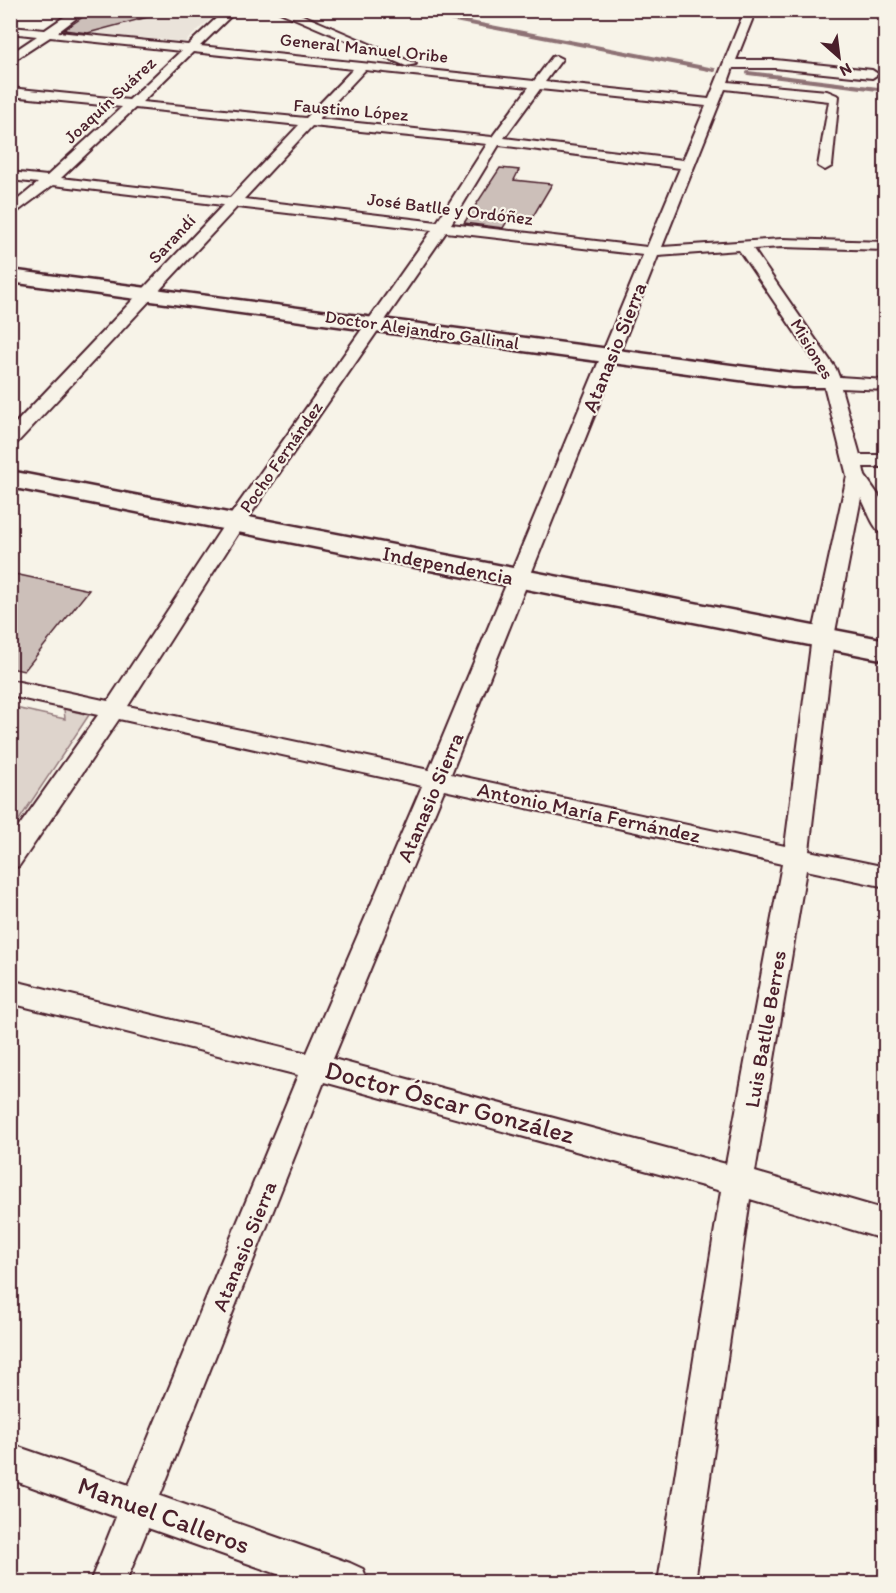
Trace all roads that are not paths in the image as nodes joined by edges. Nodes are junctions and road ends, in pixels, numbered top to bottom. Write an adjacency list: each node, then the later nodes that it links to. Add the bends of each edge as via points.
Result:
1 (82, 10): 6 (street)
2 (232, 10): 7 (street, Joaquín Suárez)
3 (280, 10): 12 (street)
4 (751, 10): 10 (street, Atanasio Sierra)
5 (10, 30): 6 (street, General Manuel Oribe)
6 (49, 33): 7 (street, General Manuel Oribe); 9 (street)
7 (191, 47): 11 (street, General Manuel Oribe); 18 (street, Joaquín Suárez)
8 (556, 59): 14 (street, Pocho Fernández)
9 (10, 60)
10 (730, 64): 13 (street, via 775,64); 15 (street, Atanasio Sierra)
11 (362, 66): 12 (street, General Manuel Oribe); 19 (street, Sarandí)
12 (434, 74): 14 (street, General Manuel Oribe)
13 (872, 74)
14 (538, 84): 17 (street, General Manuel Oribe); 20 (street, Pocho Fernández)
15 (721, 85): 17 (street, Atanasio Sierra); 22 (street, via 835,99)
16 (10, 93): 18 (street, Faustino López)
17 (715, 103): 21 (street, Atanasio Sierra)
18 (131, 105): 19 (street, Faustino López); 24 (street, Joaquín Suárez)
19 (308, 124): 20 (street, Faustino López); 25 (street, Sarandí)
20 (495, 141): 21 (street, Faustino López); 27 (street, Pocho Fernández)
21 (689, 165): 30 (street, Atanasio Sierra)
22 (825, 166)
23 (10, 176): 24 (street, José Batlle y Ordóñez)
24 (50, 181): 25 (street, José Batlle y Ordóñez); 26 (street, Joaquín Suárez)
25 (232, 203): 27 (street, José Batlle y Ordóñez); 32 (street, Sarandí)
26 (10, 213)
27 (441, 228): 30 (street, José Batlle y Ordóñez); 33 (street, Pocho Fernández)
28 (743, 245): 29 (street, José Batlle y Ordóñez); 30 (street, José Batlle y Ordóñez); 35 (street, Misiones, via 823,360)
29 (885, 246)
30 (652, 252): 34 (street, Atanasio Sierra)
31 (10, 276): 32 (street, Doctor Alejandro Gallinal)
32 (147, 294): 33 (street, Doctor Alejandro Gallinal); 37 (street, Sarandí)
33 (373, 323): 34 (street, Doctor Alejandro Gallinal); 41 (street, Pocho Fernández)
34 (610, 355): 35 (street, Doctor Alejandro Gallinal); 43 (street, Atanasio Sierra)
35 (833, 382): 36 (street); 39 (street, Misiones)
36 (885, 385)
37 (10, 440)
38 (885, 462): 39 (street)
39 (854, 468): 42 (street, Misiones); 44 (street, Luis Batlle Berres)
40 (10, 479): 41 (street, Independencia)
41 (234, 524): 43 (street, Independencia); 47 (street, Pocho Fernández)
42 (885, 529)
43 (519, 579): 44 (street, Independencia); 48 (street, Atanasio Sierra)
44 (823, 638): 45 (street, Independencia); 49 (street, Luis Batlle Berres)
45 (885, 650)
46 (10, 688): 47 (street, Antonio María Fernández)
47 (112, 711): 48 (street, Antonio María Fernández); 50 (street, Pocho Fernández)
48 (437, 779): 49 (street, Antonio María Fernández); 53 (street, Atanasio Sierra)
49 (796, 857): 51 (street, Antonio María Fernández); 54 (street, Luis Batlle Berres)
50 (10, 859)
51 (885, 877)
52 (10, 991): 53 (street, Doctor Óscar González)
53 (316, 1066): 54 (street, Doctor Óscar González); 57 (street, Atanasio Sierra)
54 (738, 1180): 55 (street, Doctor Óscar González); 60 (street, Luis Batlle Berres)
55 (885, 1225)
56 (10, 1461): 57 (street, Manuel Calleros)
57 (138, 1506): 58 (street, Atanasio Sierra); 59 (street, Manuel Calleros)
58 (108, 1582)
59 (350, 1582)
60 (677, 1582)

